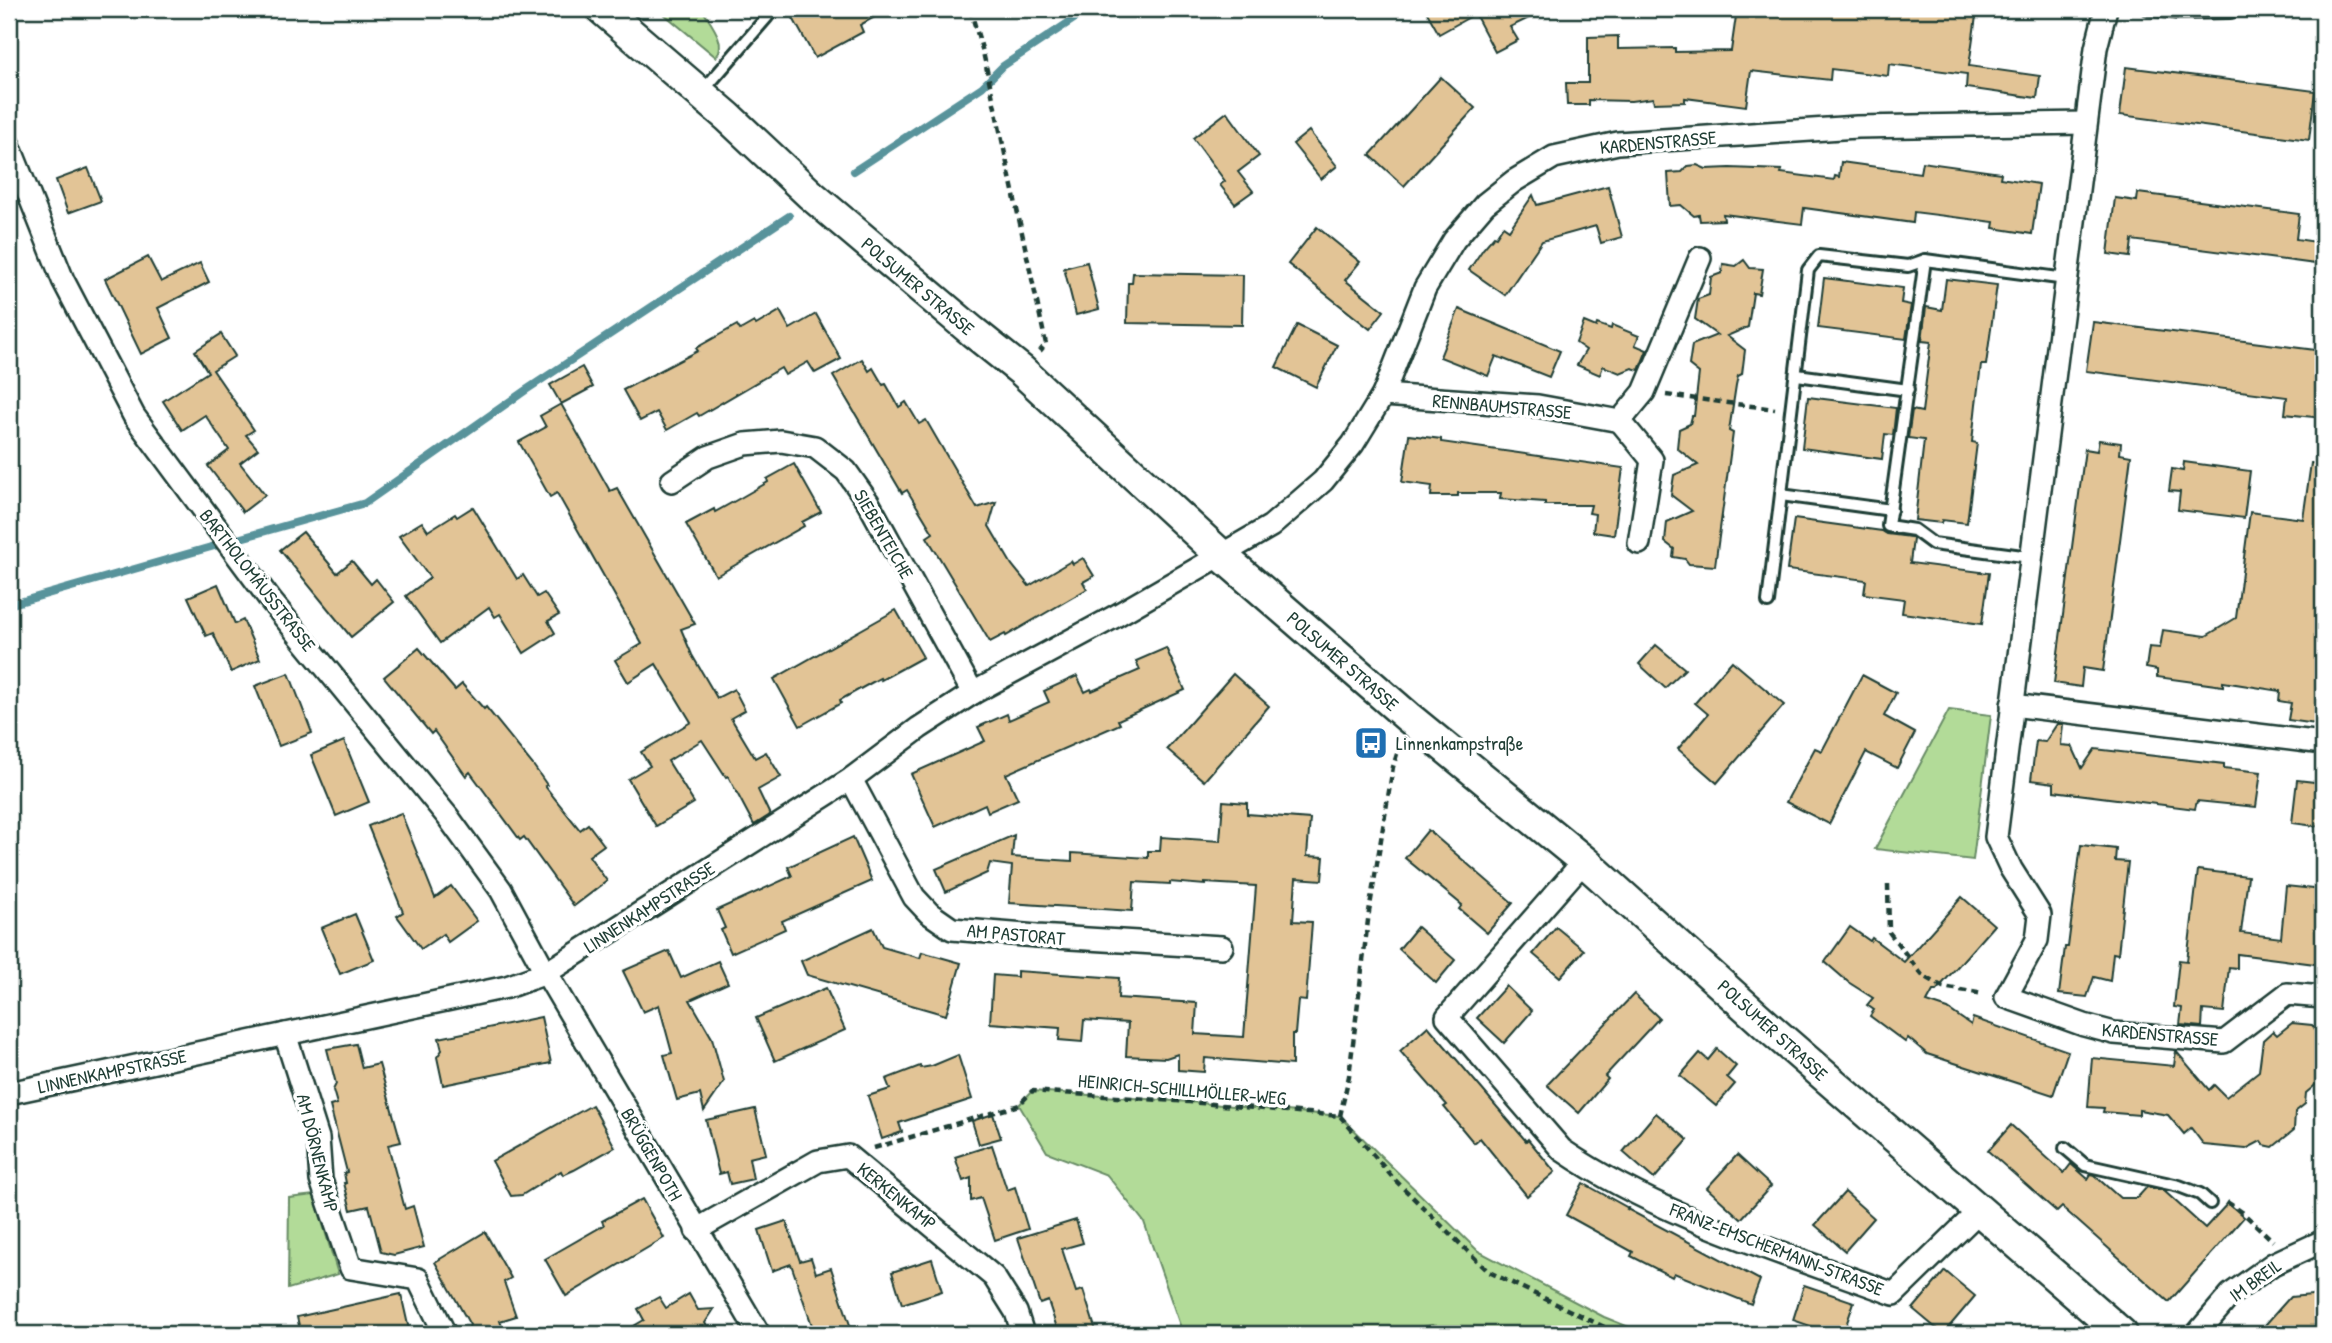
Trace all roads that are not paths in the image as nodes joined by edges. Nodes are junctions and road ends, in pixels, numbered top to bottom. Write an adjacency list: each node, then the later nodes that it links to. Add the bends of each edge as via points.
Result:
1 (601, 9): 6 (main road, POLSUMER STRASSE)
2 (763, 9): 6 (lane, via 766,17)
3 (2106, 9): 7 (street)
4 (2148, 9): 5 (lane, via 2179,13)
5 (2234, 9)
6 (700, 94): 20 (main road, POLSUMER STRASSE, via 811,195 1022,371)
7 (2086, 123): 11 (street); 14 (street, KARDENSTRASSE, via 1857,127 1618,143 1554,157 1514,181 1454,240 1425,288)
8 (11, 153): 29 (street, BARTHOLOMÄUSSTRASSE, via 63,280 134,416 271,601 448,817 501,890)
9 (1700, 258): 15 (street, via 1644,392)
10 (1925, 260): 11 (lane); 12 (lane, via 1908,267 1819,256 1808,270); 13 (lane)
11 (2066, 279): 21 (street)
12 (1797, 375): 13 (lane); 17 (lane)
13 (1908, 390): 18 (lane)
14 (1383, 395): 15 (street, RENNBAUMSTRASSE, via 1538,406); 20 (street, KARDENSTRASSE, via 1323,481 1271,526)
15 (1620, 421): 19 (street, via 1652,460)
16 (672, 481): 23 (street, SIEBENTEICHE, via 708,457 745,444 781,442 815,447 846,471 868,502)
17 (1781, 495): 18 (lane); 22 (lane)
18 (1891, 510): 21 (lane, via 1888,526 1914,530 1933,544)
19 (1639, 543)
20 (1221, 555): 23 (street, LINNENKAMPSTRASSE); 27 (main road, POLSUMER STRASSE)
21 (2031, 557): 24 (street)
22 (1768, 602)
23 (973, 693): 26 (street, LINNENKAMPSTRASSE)
24 (2011, 705): 25 (street); 30 (street, KARDENSTRASSE, via 1996,837 2040,915 2037,940 2006,997 2114,1033 2224,1042 2287,994)
25 (2323, 743)
26 (851, 779): 28 (street, AM PASTORAT, via 914,897 952,929); 29 (street, LINNENKAMPSTRASSE)
27 (1584, 860): 35 (main road, POLSUMER STRASSE); 35 (street, FRANZ-EMSCHERMANN-STRASSE, via 1447,1017 1562,1150 1689,1219 1894,1294)
28 (1222, 947)
29 (546, 973): 31 (street, LINNENKAMPSTRASSE, via 507,987); 36 (street, BRÜGGENPOTH)
30 (2323, 997)
31 (285, 1034): 32 (street, LINNENKAMPSTRASSE); 38 (street, AM DÖRNENKAMP, via 318,1138 321,1180 351,1268 418,1279)
32 (9, 1093)
33 (2065, 1148): 34 (lane, via 2085,1165 2179,1186)
34 (2210, 1203)
35 (1979, 1211): 41 (main road, POLSUMER STRASSE)
36 (696, 1230): 39 (street, BRÜGGENPOTH); 40 (street, KERKENKAMP, via 818,1161 848,1156 994,1277 1016,1312)
37 (2323, 1241): 42 (street, IM BREIL, via 2273,1264 2231,1294)
38 (445, 1334)
39 (760, 1334)
40 (1023, 1334)
41 (2122, 1334)
42 (2197, 1334)

